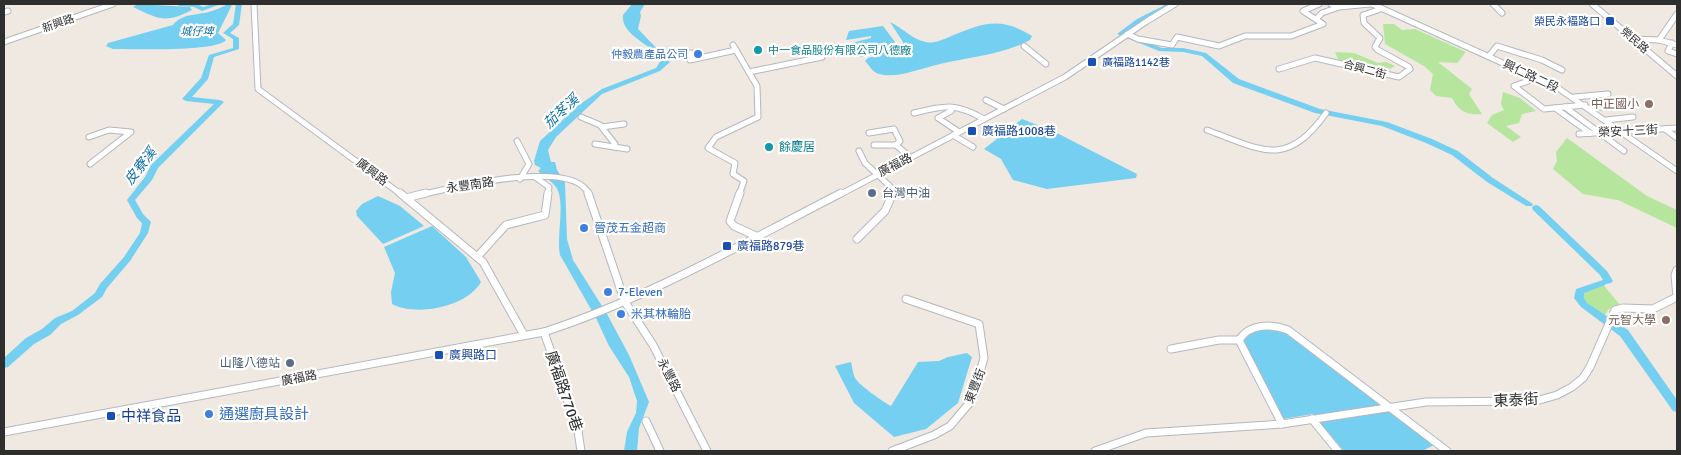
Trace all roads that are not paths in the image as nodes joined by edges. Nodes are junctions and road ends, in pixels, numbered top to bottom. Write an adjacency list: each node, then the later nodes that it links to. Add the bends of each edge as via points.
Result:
1 (112, 4): 16 (street, 新興路)
2 (254, 4): 72 (street, 廣興路, via 258,89)
3 (1176, 4): 13 (street, 廣福路)
4 (1319, 4): 13 (street, via 1303,11 1323,24 1290,36 1245,36 1213,46 1184,37 1177,37 1172,45)
5 (1331, 4): 9 (street)
6 (1493, 4): 10 (street)
7 (1592, 4): 14 (street, 榮民路)
8 (1375, 5): 9 (street); 21 (street, 興仁路二段); 24 (street, 合興二街, via 1363,15 1364,23 1378,34 1380,41 1375,48 1409,66 1410,69 1400,77 1315,58)
9 (1340, 7): 12 (street)
10 (1502, 13)
11 (1677, 14): 15 (street)
12 (1318, 17)
13 (1127, 34): 36 (street, 廣福路, via 1065,77)
14 (1634, 39): 15 (street); 27 (street, 榮民路)
15 (1659, 40): 17 (street)
16 (4, 42)
17 (1674, 44): 20 (street, via 1668,51)
18 (1024, 46): 23 (street)
19 (674, 54): 26 (street, via 691,53 690,60 735,47)
20 (1677, 54)
21 (1488, 56): 25 (street, via 1498,46); 28 (street, 興仁路二段)
22 (822, 57): 26 (street)
23 (1046, 64)
24 (1279, 69)
25 (1562, 70)
26 (749, 72): 73 (street, via 757,86 758,117 716,137 708,148 736,163 732,174 744,181 730,221)
27 (1677, 76)
28 (1537, 78): 30 (street, 興仁路二段); 35 (street, via 1514,86 1544,109)
29 (1608, 94): 30 (street)
30 (1574, 97): 34 (street, 興仁路二段)
31 (986, 100): 36 (street)
32 (1614, 106): 34 (street)
33 (1565, 107): 34 (street); 35 (street); 53 (street)
34 (1587, 107): 43 (street, 興仁路二段)
35 (1555, 108): 52 (street)
36 (1004, 109): 42 (street, 廣福路)
37 (951, 111): 51 (street, via 938,118)
38 (914, 113): 42 (street, via 954,105 963,106)
39 (1326, 113): 48 (street, via 1306,139 1287,149 1260,150)
40 (581, 117): 45 (street)
41 (1633, 117): 43 (street)
42 (984, 119): 51 (street, 廣福路)
43 (1606, 120): 49 (street, 興仁路二段)
44 (624, 124): 45 (street)
45 (602, 127): 61 (street)
46 (1677, 128): 47 (street, 榮安十三街)
47 (1665, 129): 49 (street, 榮安十三街); 56 (street)
48 (1207, 130)
49 (1622, 131): 53 (street, 榮安十三街); 68 (street, 興仁路二段)
50 (868, 133): 60 (street, via 894,129 900,141)
51 (956, 133): 62 (street); 66 (street, 廣福路)
52 (1590, 133): 53 (street, 榮安十三街); 54 (street, 榮安十三街)
53 (1599, 133): 65 (street)
54 (1579, 134)
55 (89, 137): 67 (street, via 106,129 130,132)
56 (1677, 138)
57 (517, 141): 71 (street, via 529,164)
58 (595, 144): 61 (street)
59 (874, 145): 60 (street)
60 (896, 145): 66 (street)
61 (614, 147): 63 (street)
62 (974, 147)
63 (627, 149)
64 (859, 151): 69 (street, via 865,163)
65 (1624, 151)
66 (910, 157): 69 (street, 廣福路)
67 (90, 164)
68 (1677, 171)
69 (877, 174): 73 (street, 廣福路); 74 (street, via 894,190 884,211)
70 (535, 177): 71 (street, 永豐南路); 75 (street, via 549,187 546,215 506,225); 78 (street, 永豐南路, via 572,179 589,194)
71 (520, 179): 72 (street, 永豐南路, via 438,190)
72 (406, 198): 75 (street, 廣興路)
73 (756, 236): 78 (street, 廣福路)
74 (856, 239)
75 (477, 257): 80 (street, 廣興路, via 490,272)
76 (1677, 270): 83 (street, 東泰街, via 1677,297 1653,309 1615,310 1592,366 1576,384 1550,398 1536,401 1426,402)
77 (906, 299): 91 (street, 東豐街, via 979,324 984,358 972,400 956,419 934,435)
78 (625, 302): 79 (street, 廣福路); 90 (street, 永豐路, via 653,345)
79 (544, 332): 80 (street, 廣福路); 88 (street, 廣福路770巷, via 578,431)
80 (524, 335): 87 (street, 廣福路)
81 (1239, 340): 82 (street, via 1219,340); 83 (street, via 1241,335 1256,327 1273,324 1288,330); 86 (street)
82 (1171, 349)
83 (1388, 407): 84 (street, 東泰街); 94 (street)
84 (1312, 419): 86 (street); 93 (street)
85 (646, 421): 89 (street)
86 (1282, 424): 92 (street, via 1146,432)
87 (4, 432)
88 (581, 451)
89 (660, 451)
90 (705, 451)
91 (892, 451)
92 (1095, 451)
93 (1338, 451)
94 (1447, 451)

